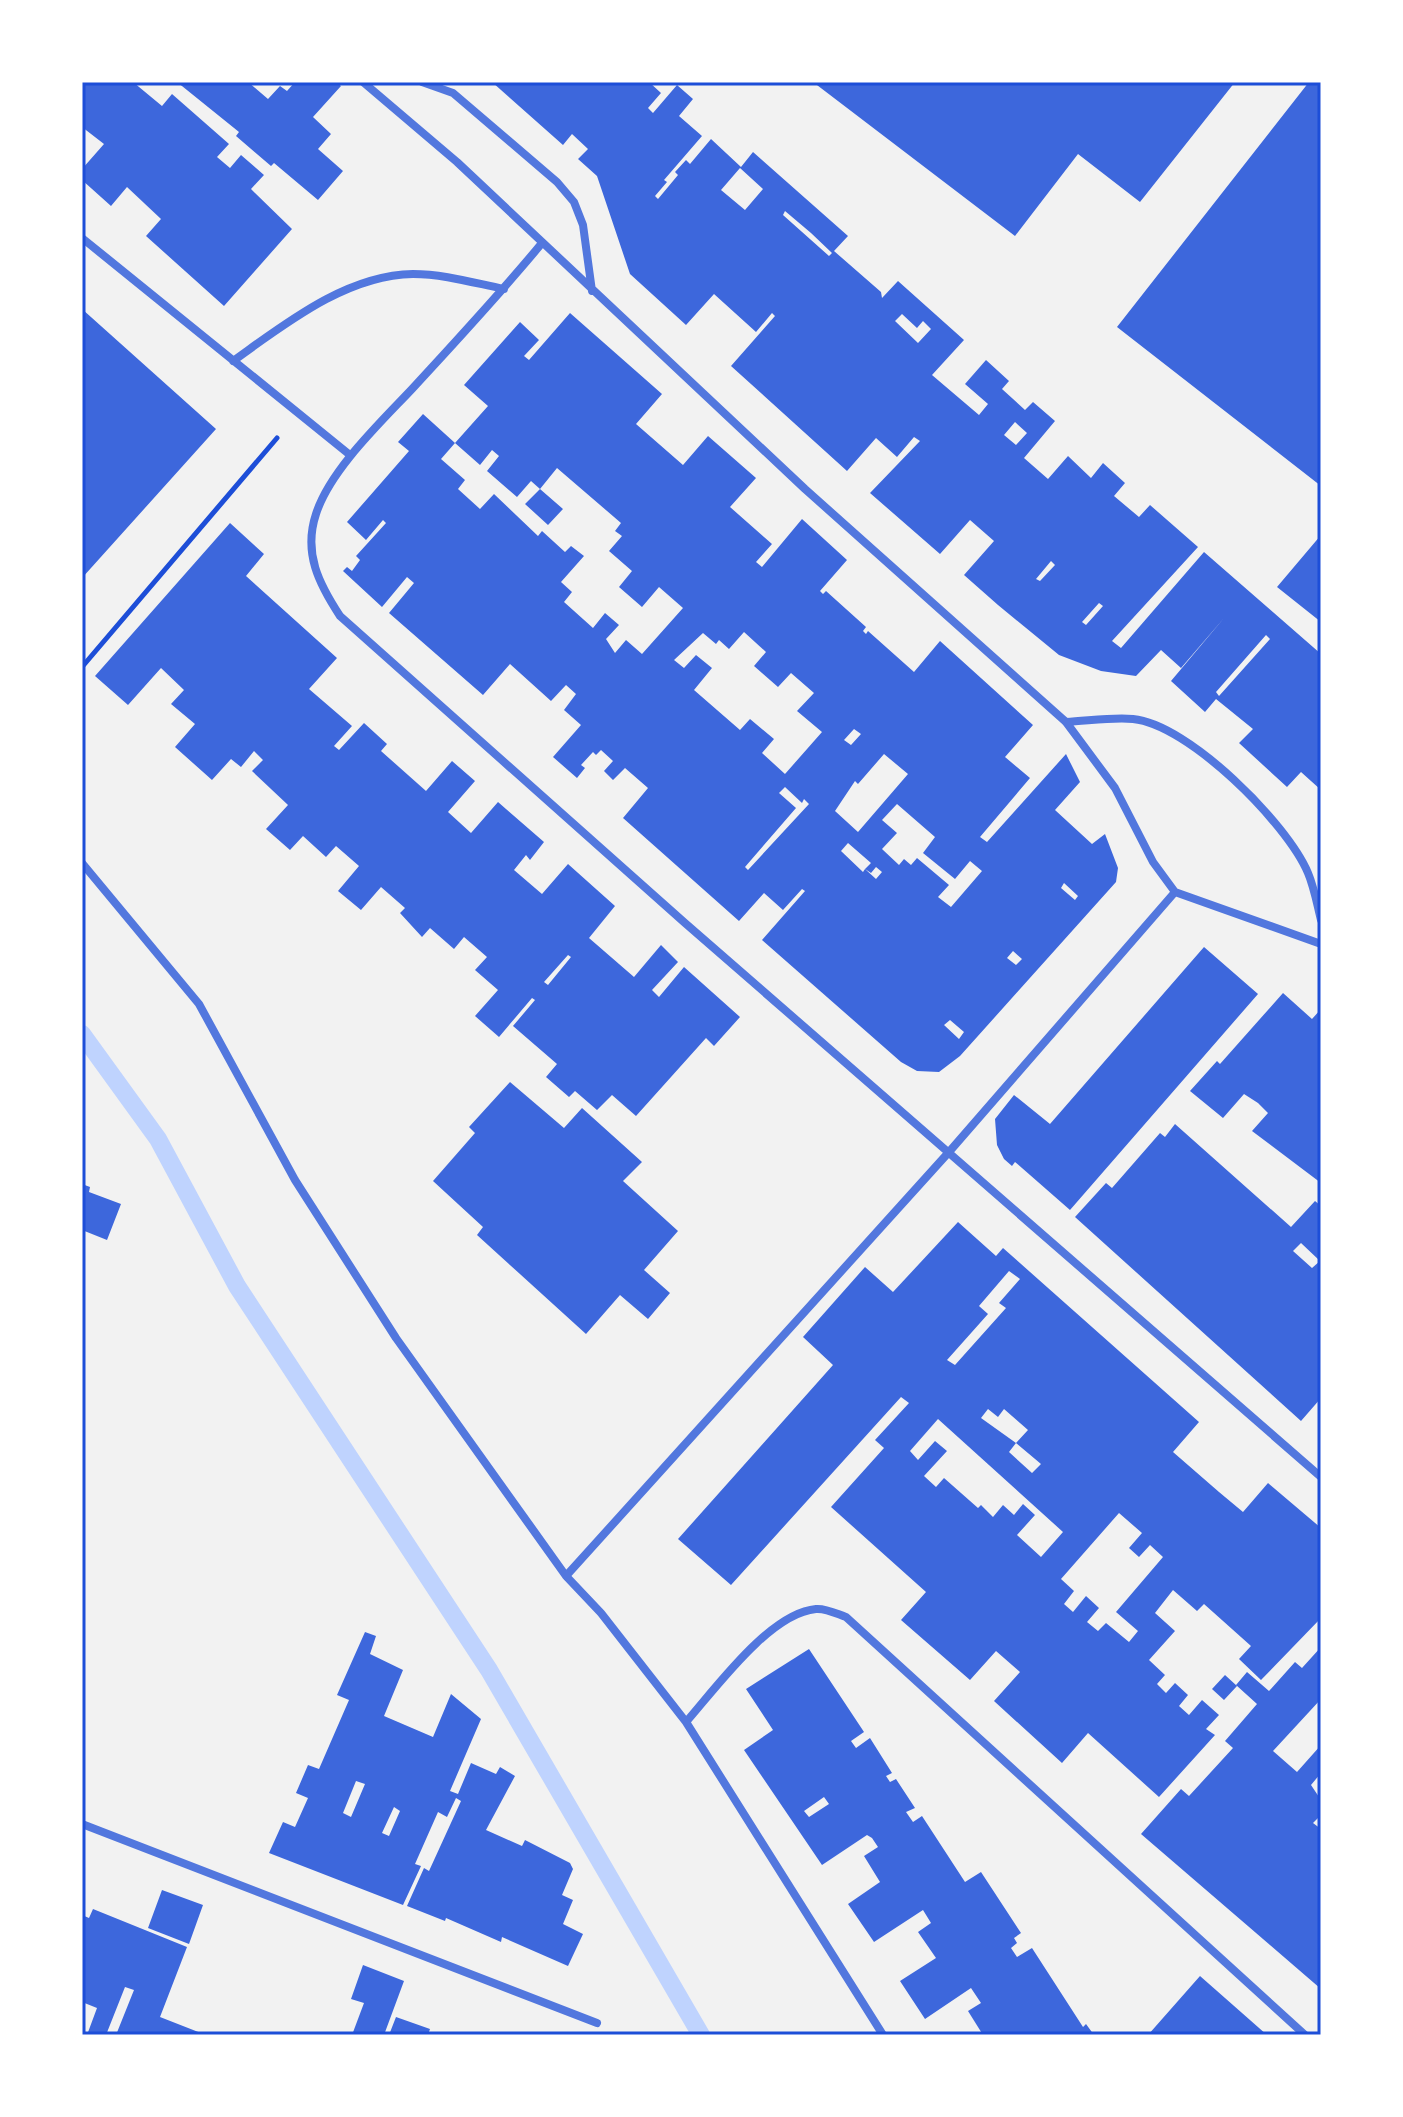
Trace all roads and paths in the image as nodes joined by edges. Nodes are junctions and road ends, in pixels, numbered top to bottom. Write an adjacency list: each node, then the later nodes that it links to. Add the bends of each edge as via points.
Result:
1 (363, 82): 4 (street)
2 (422, 82): 6 (street, via 453,93 574,202 583,225)
3 (82, 238): 7 (street)
4 (542, 243): 5 (street); 6 (street)
5 (504, 289): 7 (street, via 447,276 411,274 376,281 294,317); 9 (street)
6 (592, 291): 11 (street)
7 (233, 361): 8 (street)
8 (298, 413): 9 (street); 10 (path)
9 (350, 455): 16 (street, via 316,512 312,536 320,585 340,616)
10 (82, 667)
11 (1066, 722): 13 (street, via 1115,788 1153,862); 14 (street, via 1135,719 1182,739 1217,765 1272,818 1307,871)
12 (82, 863): 18 (street, via 199,1004 295,1180 396,1338)
13 (1175, 892): 15 (street); 16 (street)
14 (1321, 920)
15 (1321, 944)
16 (949, 1152): 17 (street); 18 (street)
17 (1321, 1477)
18 (566, 1576): 19 (street)
19 (686, 1722): 22 (street); 23 (street, via 779,1624 821,1608 846,1617)
20 (82, 1824): 21 (street)
21 (597, 2023)
22 (883, 2035)
23 (1305, 2035)

